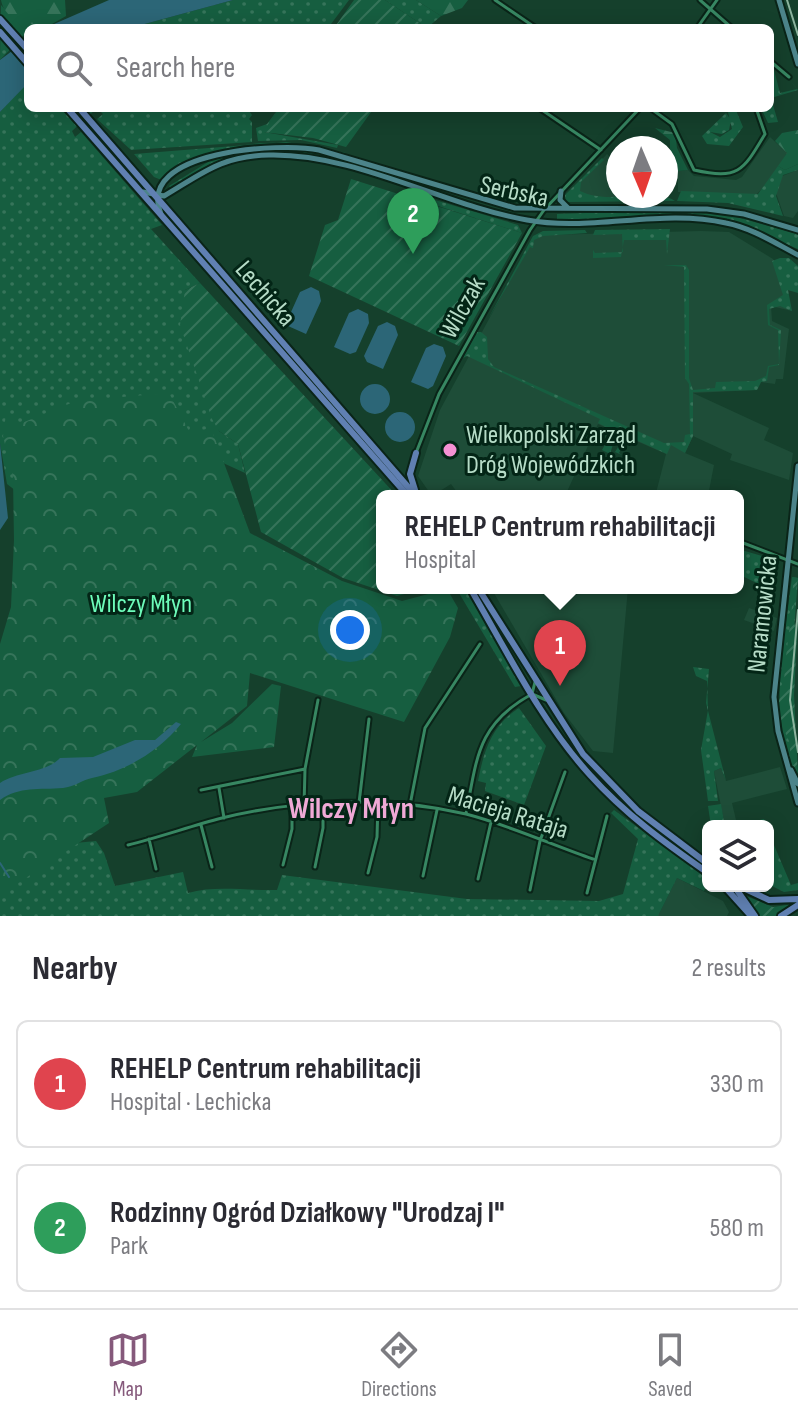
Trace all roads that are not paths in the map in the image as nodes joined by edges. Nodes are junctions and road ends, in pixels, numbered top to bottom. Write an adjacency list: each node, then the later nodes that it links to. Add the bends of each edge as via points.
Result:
1 (495, 0): 7 (street)
2 (700, 0): 5 (street)
3 (717, 0): 5 (street)
4 (779, 0): 13 (street)
5 (711, 9): 8 (street); 9 (street)
6 (0, 19): 11 (main road)
7 (530, 24)
8 (700, 24)
9 (728, 24)
10 (0, 32): 12 (main road)
11 (24, 46)
12 (24, 59)
13 (798, 64)
14 (774, 66): 15 (street)
15 (789, 77)
16 (71, 112): 27 (main road, Lechicka)
17 (82, 112): 25 (main road, Lechicka)
18 (545, 112): 23 (street)
19 (636, 112): 23 (street, Wilczak)
20 (656, 112): 21 (street, via 672,124 694,170 733,174 765,134)
21 (757, 112)
22 (319, 150): 24 (street); 26 (street, Serbska, via 282,146 215,153); 34 (street, Serbska, via 501,205)
23 (601, 150): 28 (street, Wilczak)
24 (317, 160): 29 (street, Serbska, via 271,155 227,160 201,170); 37 (street, Serbska)
25 (145, 183): 26 (street); 30 (main road, Lechicka)
26 (164, 184): 30 (street, Serbska)
27 (137, 189): 30 (street); 35 (main road, Lechicka)
28 (561, 191): 33 (street, via 563,205); 34 (street, Wilczak)
29 (171, 192): 30 (street, Serbska); 32 (street)
30 (157, 196): 32 (main road, Lechicka); 35 (street)
31 (695, 208): 33 (street, Serbska); 36 (street); 38 (street, Serbska)
32 (168, 209): 43 (main road, Lechicka)
33 (573, 209): 34 (street, Serbska)
34 (544, 210): 37 (street, Wilczak)
35 (165, 220): 42 (main road, Lechicka)
36 (678, 220): 37 (street, Serbska); 39 (street, Serbska, via 735,225)
37 (536, 222): 40 (street, Wilczak, via 439,394)
38 (798, 229)
39 (798, 255)
40 (416, 453): 44 (main road, via 410,478)
41 (798, 466): 46 (street, Naramowicka)
42 (403, 490)
43 (412, 490)
44 (415, 490)
45 (744, 543): 46 (street)
46 (790, 561): 47 (street); 56 (street, Naramowicka, via 774,697)
47 (798, 564)
48 (474, 594): 52 (main road)
49 (482, 594): 51 (main road)
50 (480, 644): 66 (street, via 425,728)
51 (535, 682): 52 (street); 54 (main road)
52 (532, 694): 54 (street); 70 (street, via 502,713 482,743); 84 (main road, via 567,747 614,800)
53 (318, 700): 57 (street)
54 (546, 700): 79 (main road, via 607,781)
55 (369, 719): 62 (street)
56 (788, 766): 59 (street, Naramowicka); 64 (street, Naramowicka)
57 (305, 769): 60 (street); 67 (street)
58 (565, 772): 76 (street)
59 (798, 784)
60 (219, 788): 61 (street); 72 (street)
61 (201, 790)
62 (359, 803): 63 (street, Macieja Rataja); 65 (street, Macieja Rataja)
63 (378, 803): 66 (street, Macieja Rataja); 85 (street)
64 (798, 803)
65 (323, 805): 67 (street, Macieja Rataja); 82 (street)
66 (410, 805): 69 (street, Macieja Rataja)
67 (304, 806): 68 (street, Macieja Rataja)
68 (292, 808): 72 (street, Macieja Rataja); 80 (street)
69 (437, 810): 70 (street, Macieja Rataja); 86 (street)
70 (466, 814): 73 (street, Macieja Rataja)
71 (607, 816): 78 (street)
72 (224, 818): 74 (street, Macieja Rataja)
73 (491, 822): 76 (street, Macieja Rataja); 87 (street)
74 (201, 824): 75 (street, Macieja Rataja); 81 (street)
75 (149, 839): 77 (street, Macieja Rataja); 83 (street)
76 (540, 841): 78 (street, Macieja Rataja); 88 (street)
77 (128, 845)
78 (593, 859): 92 (street)
79 (702, 860)
80 (283, 865)
81 (212, 867)
82 (315, 867)
83 (156, 869)
84 (702, 869)
85 (368, 873)
86 (423, 876)
87 (478, 879)
88 (530, 890)
89 (730, 892): 95 (main road)
90 (740, 892): 95 (main road)
91 (751, 892): 93 (main road, via 769,900)
92 (587, 893)
93 (798, 899)
94 (798, 905): 96 (main road)
95 (751, 916)
96 (781, 916)

